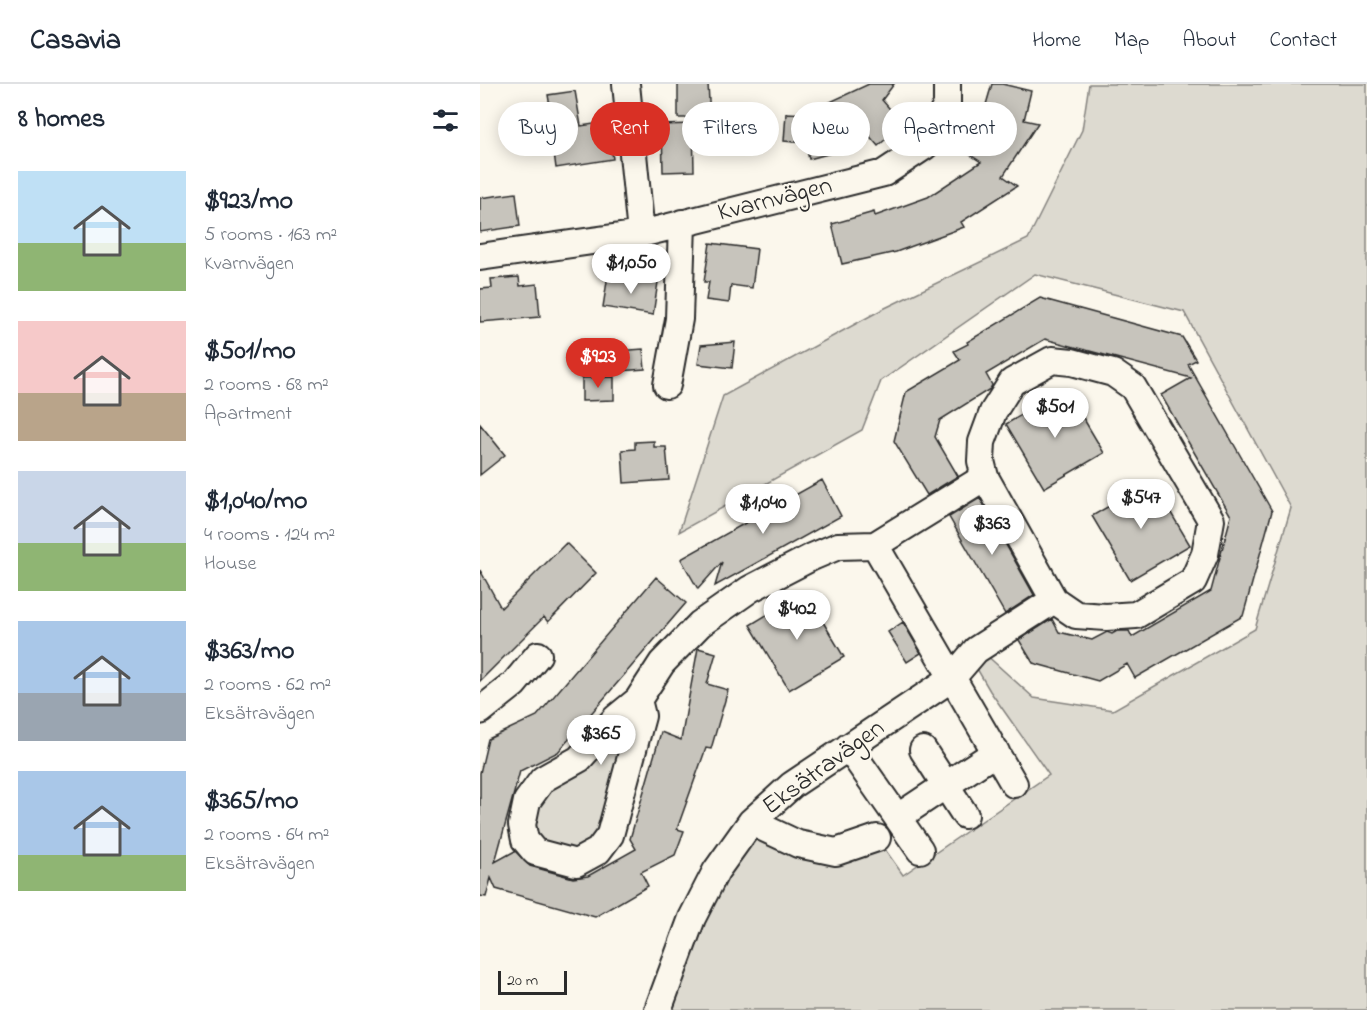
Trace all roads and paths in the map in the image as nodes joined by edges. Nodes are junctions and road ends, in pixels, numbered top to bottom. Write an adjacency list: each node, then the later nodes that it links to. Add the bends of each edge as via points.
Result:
1 (626, 84): 4 (street)
2 (947, 84): 3 (street, Kvarnvägen, via 947,105 925,146 884,173)
3 (682, 223): 4 (street, Kvarnvägen); 6 (street, via 679,320)
4 (641, 234): 5 (street, Kvarnvägen)
5 (480, 257)
6 (667, 385)
7 (985, 477): 8 (street); 9 (street); 9 (street, via 982,442 993,412 1012,382 1052,360 1072,362 1113,373 1132,387 1211,520 1205,554 1193,581 1136,615 1076,615)
8 (875, 545): 11 (street); 12 (street, via 838,546 750,589 700,624 662,663)
9 (1054, 600): 11 (street, Eksätravägen, via 976,650)
10 (538, 655): 13 (street, via 514,684)
11 (952, 678): 14 (street, Eksätravägen); 16 (street)
12 (638, 700): 12 (street, via 642,716 610,835 598,850 576,863 535,852 525,840 522,825 527,801 543,779 579,759)
13 (480, 711)
14 (848, 747): 20 (street); 21 (street, Eksätravägen, via 792,785)
15 (923, 750): 18 (street)
16 (996, 752): 17 (street); 18 (street)
17 (1014, 784)
18 (945, 785): 19 (street); 20 (street)
19 (964, 815)
20 (898, 817): 23 (street)
21 (751, 822): 22 (street, via 798,844 836,852); 24 (street, Eksätravägen, via 716,871 692,918)
22 (877, 838)
23 (920, 850)
24 (658, 1010)

